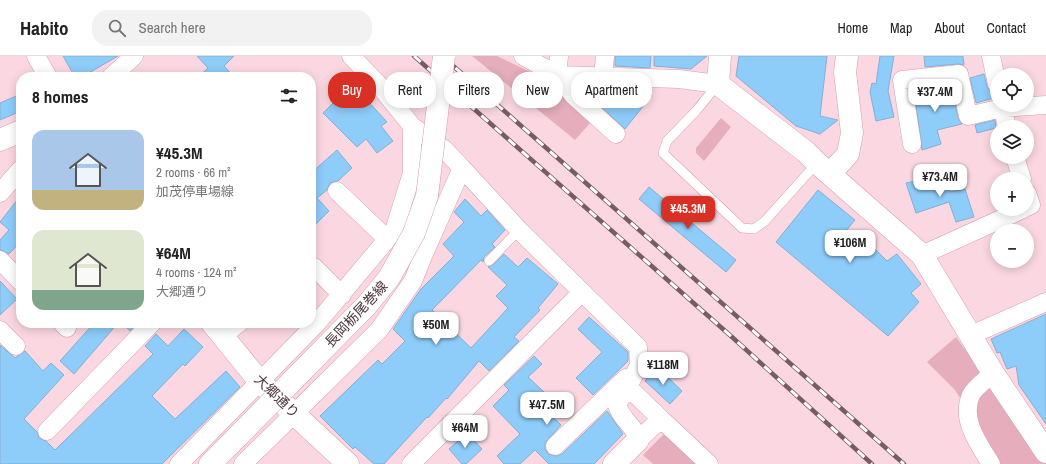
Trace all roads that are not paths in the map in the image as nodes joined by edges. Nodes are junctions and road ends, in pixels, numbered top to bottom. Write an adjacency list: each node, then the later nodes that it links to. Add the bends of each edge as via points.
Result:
1 (36, 56): 12 (street)
2 (134, 56): 13 (street)
3 (351, 56): 23 (street)
4 (444, 56): 62 (street, 長岡栃尾巻線, bridge, via 427,196 414,233 389,278 366,306)
5 (523, 56): 14 (street)
6 (559, 56): 15 (street)
7 (605, 56): 16 (street)
8 (720, 56): 19 (street)
9 (847, 56): 29 (street, via 845,72 852,133 848,154)
10 (991, 56): 11 (street)
11 (994, 68)
12 (45, 72)
13 (116, 72)
14 (552, 72)
15 (557, 72)
16 (603, 72)
17 (652, 78): 19 (street)
18 (563, 82): 25 (street)
19 (718, 84): 29 (street, via 806,152); 29 (lane, via 667,141 663,153 742,228 754,229 765,221)
20 (1046, 104): 21 (street)
21 (1034, 105)
22 (990, 110): 27 (street, via 968,116 959,74 902,80)
23 (412, 126): 28 (street, via 444,149); 35 (street, via 412,173 394,231)
24 (16, 133): 26 (street)
25 (616, 134)
26 (0, 140)
27 (912, 144)
28 (462, 168): 34 (street); 55 (street, via 414,282 379,330)
29 (823, 169): 36 (street)
30 (16, 175): 32 (street)
31 (337, 191): 35 (street)
32 (0, 193)
33 (1008, 216): 36 (street)
34 (519, 230): 38 (lane); 41 (street)
35 (388, 239): 42 (street)
36 (922, 255): 49 (street)
37 (0, 260): 40 (street)
38 (489, 261)
39 (316, 269): 42 (street)
40 (16, 277)
41 (582, 292): 51 (street, via 638,347); 65 (street)
42 (342, 295): 44 (street)
43 (1046, 302): 49 (street)
44 (316, 323)
45 (147, 328): 57 (street)
46 (225, 328): 53 (street, 大郷通り)
47 (311, 328): 53 (street)
48 (0, 330): 50 (street)
49 (970, 335): 52 (street)
50 (16, 346)
51 (639, 365): 54 (street); 59 (street)
52 (993, 373): 60 (street); 68 (street, via 971,394 967,416 974,436)
53 (260, 382): 55 (street, 大郷通り); 61 (street)
54 (628, 387): 56 (street); 58 (street, via 617,404 619,412 637,432)
55 (295, 413): 63 (street); 64 (street, 大郷通り)
56 (661, 419): 58 (street); 67 (street)
57 (47, 431)
58 (638, 440): 66 (street)
59 (555, 446)
60 (1046, 452)
61 (178, 464)
62 (210, 464)
63 (242, 464)
64 (348, 464)
65 (411, 464)
66 (614, 464)
67 (709, 464)
68 (991, 464)

